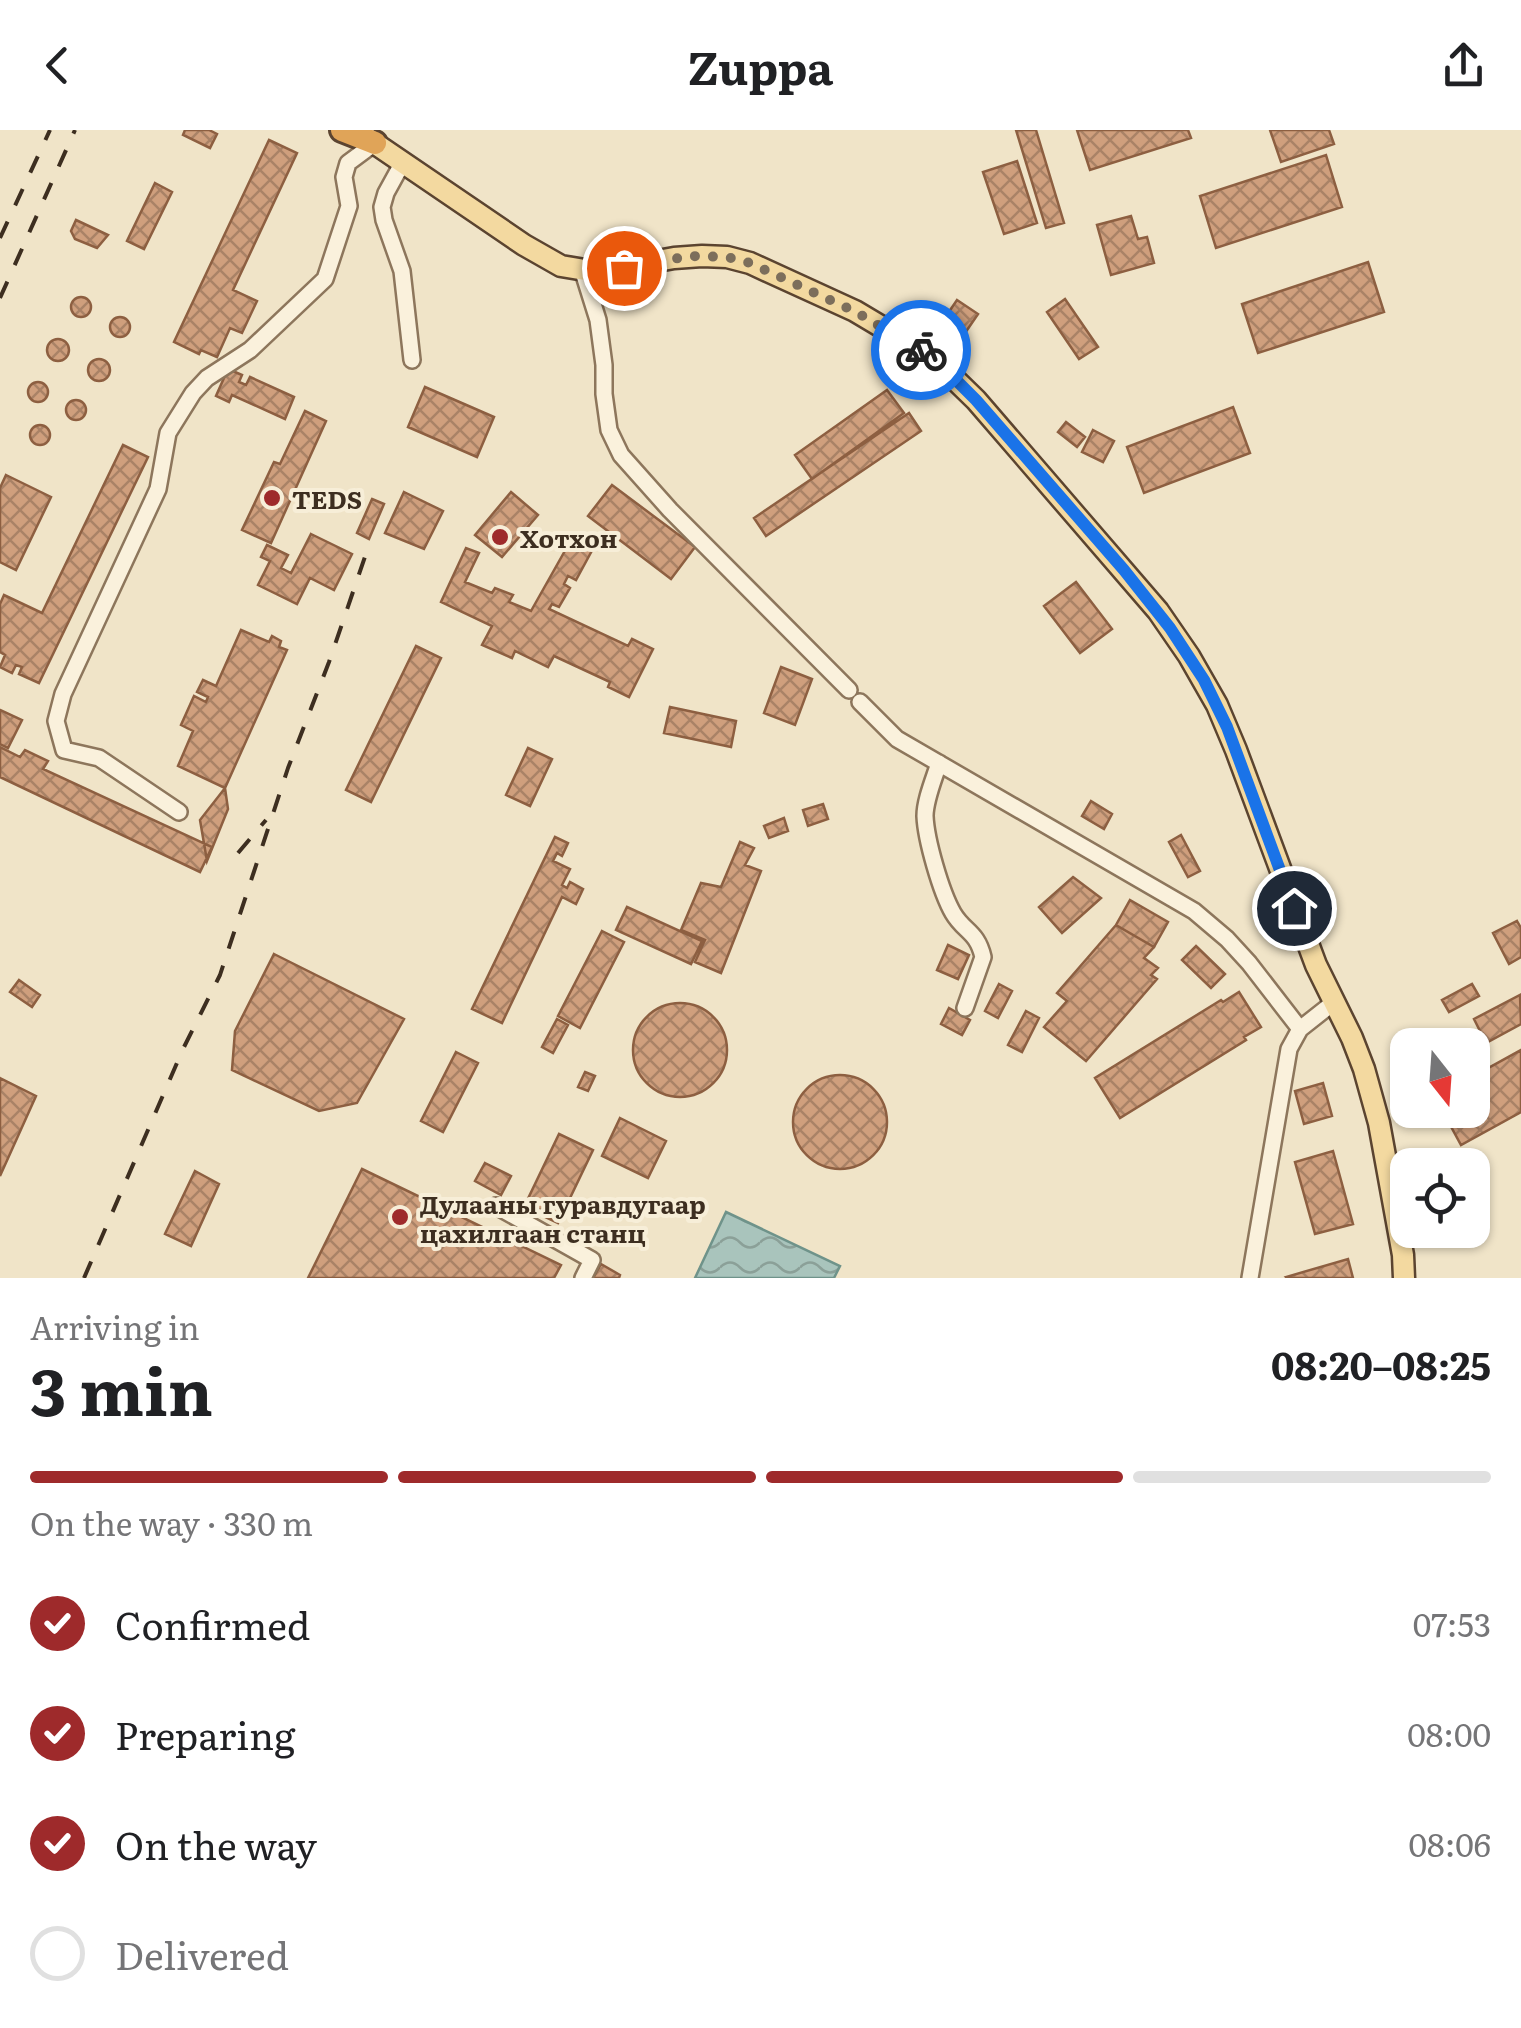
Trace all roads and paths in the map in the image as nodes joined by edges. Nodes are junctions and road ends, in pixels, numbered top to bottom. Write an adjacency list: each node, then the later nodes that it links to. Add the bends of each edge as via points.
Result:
1 (342, 130): 2 (highway)
2 (364, 134): 3 (main road); 7 (street, via 344,177 349,206 325,279 193,393 168,433 158,489 63,694 56,721 64,750 100,758)
3 (403, 162): 4 (main road, via 536,253); 5 (street, via 382,208 402,271)
4 (584, 272): 6 (street, via 598,320 610,430 621,455 897,739); 8 (main road, via 690,256 750,263 877,323 952,376 1145,595 1189,656 1227,727)
5 (412, 360)
6 (939, 763): 9 (street, via 925,814 942,893 983,957); 10 (street, via 1194,911 1238,951)
7 (179, 812)
8 (1333, 1003): 10 (street); 14 (main road, via 1380,1123)
9 (965, 1008)
10 (1300, 1029): 13 (street, via 1284,1065)
11 (496, 1206): 12 (street, via 592,1260)
12 (583, 1278)
13 (1250, 1278)
14 (1404, 1278)

